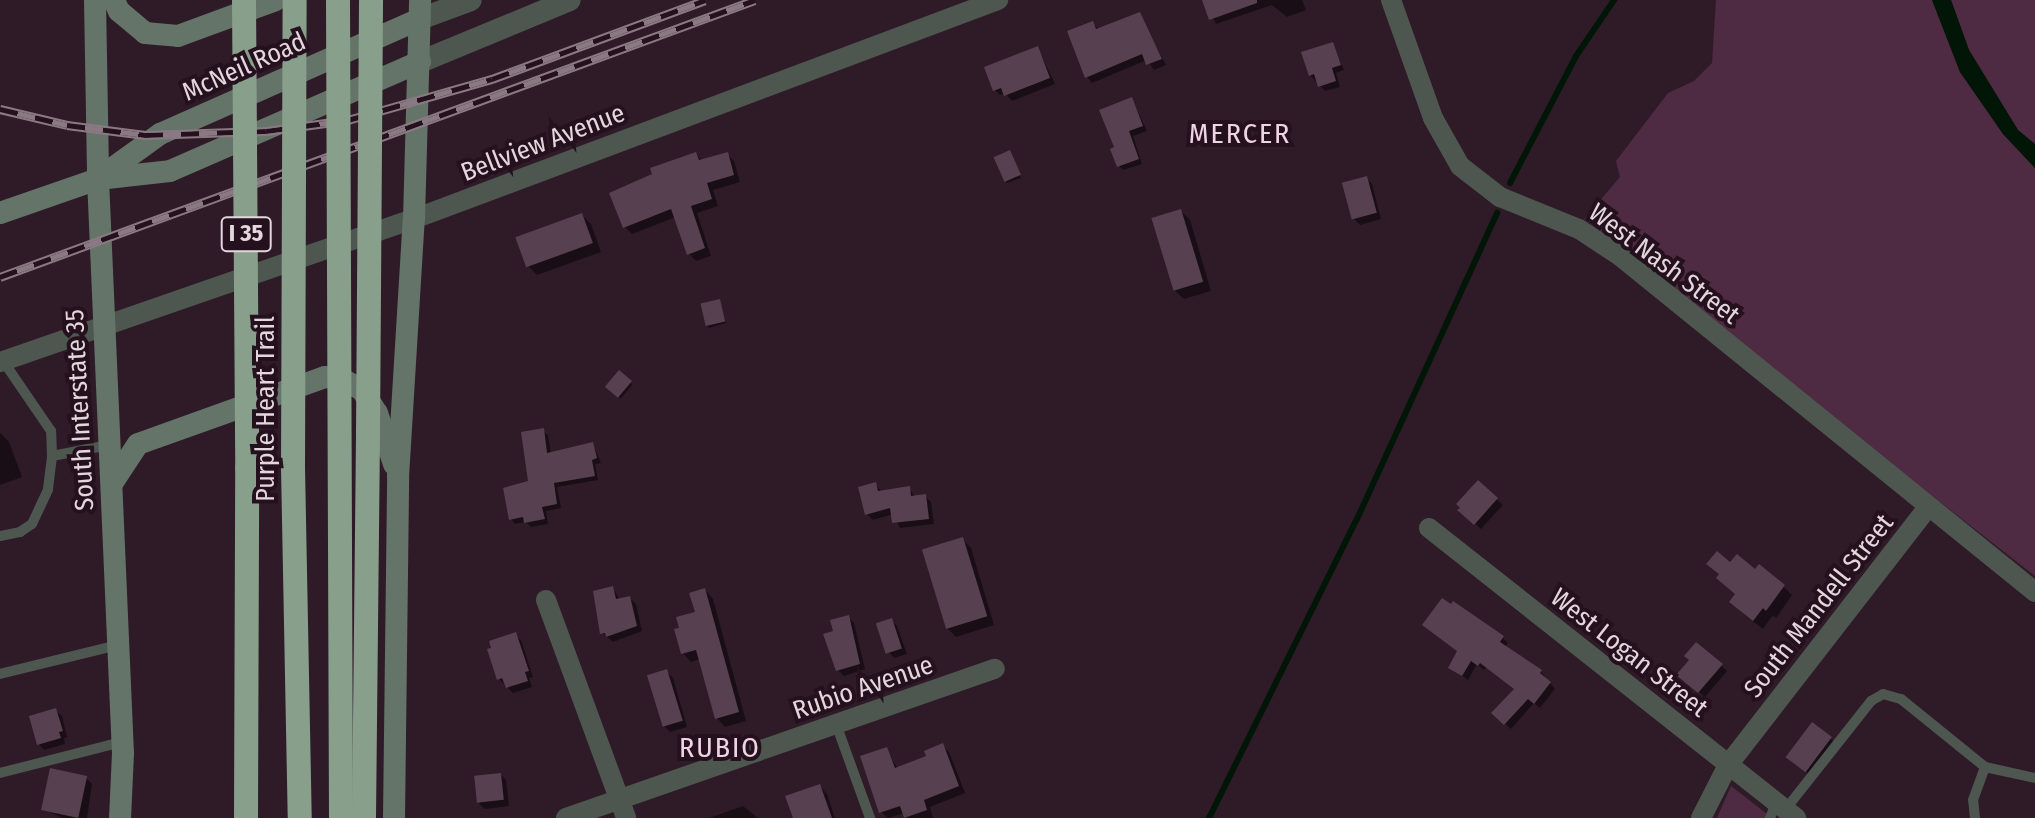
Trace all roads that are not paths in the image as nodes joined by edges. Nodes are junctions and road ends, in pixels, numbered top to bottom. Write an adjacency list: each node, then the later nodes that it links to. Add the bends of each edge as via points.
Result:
1 (95, 0): 14 (main road, South Interstate 35)
2 (114, 0): 4 (main road, via 145,33 178,36)
3 (244, 0): 40 (highway, Purple Heart Trail / I 35, bridge)
4 (276, 0)
5 (295, 0): 41 (highway, Purple Heart Trail / I 35, bridge, via 293,467)
6 (338, 0): 42 (highway, bridge)
7 (371, 0): 43 (highway, bridge)
8 (471, 0): 12 (street)
9 (570, 0): 13 (street)
10 (998, 0): 16 (street, Bellview Avenue)
11 (1391, 0): 23 (street, West Nash Street, via 1433,118 1460,166 1500,197 1579,229 1620,256)
12 (420, 9): 13 (main road); 14 (main road, McNeil Road, via 160,134)
13 (420, 62): 14 (main road, McNeil Road, via 170,171); 16 (main road)
14 (98, 179): 15 (main road, McNeil Road); 17 (main road, South Interstate 35)
15 (0, 213)
16 (414, 219): 17 (street, Bellview Avenue); 21 (main road)
17 (104, 327): 18 (street, Bellview Avenue); 19 (main road, South Interstate 35)
18 (2, 362): 20 (lane, via 51,431)
19 (110, 444): 20 (lane); 22 (main road, South Interstate 35)
20 (52, 456): 25 (lane, via 41,510 32,524)
21 (398, 477): 22 (main road, via 377,413 362,390 325,377 138,444); 44 (main road)
22 (112, 484): 28 (main road, South Interstate 35)
23 (1928, 507): 26 (street, West Nash Street); 33 (street, South Mandell Street)
24 (1429, 528): 33 (street, West Logan Street)
25 (0, 536)
26 (2035, 592)
27 (546, 600): 37 (street)
28 (118, 645): 30 (lane); 32 (main road, South Interstate 35)
29 (995, 669): 31 (street, Rubio Avenue)
30 (0, 674)
31 (836, 724): 37 (street, Rubio Avenue); 46 (lane)
32 (122, 742): 35 (lane); 39 (main road, South Interstate 35)
33 (1728, 765): 38 (street, West Logan Street); 47 (street, South Mandell Street)
34 (1985, 767): 36 (lane); 38 (lane, via 1901,699 1883,694 1871,701); 48 (lane, via 1973,800)
35 (0, 773)
36 (2035, 778)
37 (623, 809): 45 (street, Rubio Avenue)
38 (1782, 812)
39 (120, 818)
40 (246, 818)
41 (300, 818)
42 (341, 818)
43 (364, 818)
44 (394, 818)
45 (566, 818)
46 (870, 818)
47 (1701, 818)
48 (1975, 818)

